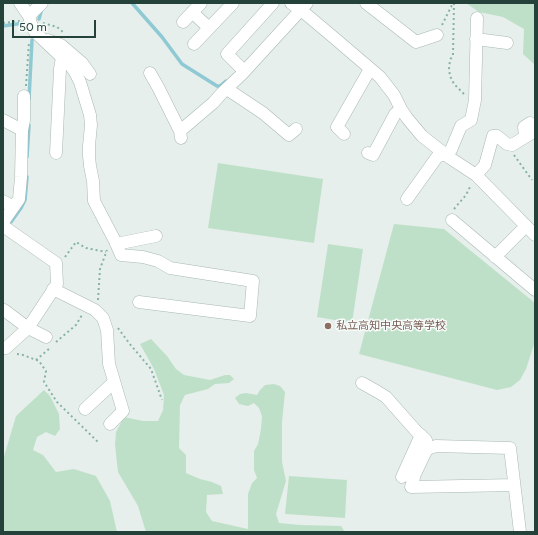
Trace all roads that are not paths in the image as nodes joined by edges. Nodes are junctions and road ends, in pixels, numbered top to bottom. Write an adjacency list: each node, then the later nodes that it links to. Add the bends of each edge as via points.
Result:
1 (20, 3): 11 (street)
2 (42, 3): 11 (street)
3 (201, 3): 8 (street)
4 (233, 3): 12 (street)
5 (273, 3): 19 (street, via 227,54)
6 (366, 3): 13 (street, via 416,42)
7 (299, 5): 18 (street); 19 (street)
8 (192, 12): 10 (street); 12 (street)
9 (477, 18): 14 (street)
10 (183, 22)
11 (35, 25): 17 (street); 21 (street, via 82,63)
12 (209, 28): 16 (street)
13 (437, 35)
14 (476, 39): 15 (street); 32 (street, via 470,86 475,100 470,120 462,126 451,150)
15 (507, 42)
16 (194, 44)
17 (62, 57): 30 (street); 33 (street, via 80,82 90,115)
18 (370, 69): 24 (street, via 394,95); 29 (street, via 337,127)
19 (244, 71): 22 (street)
20 (150, 73): 22 (street, via 181,135)
21 (90, 74)
22 (227, 89): 26 (street, via 267,110 289,135)
23 (24, 96): 27 (street)
24 (400, 109): 31 (street, via 373,155); 32 (street, via 422,136)
25 (3, 120): 27 (street)
26 (296, 129)
27 (22, 130): 36 (street, via 18,199)
28 (530, 130): 34 (street, via 512,145 493,136 485,165)
29 (344, 134)
30 (56, 152)
31 (368, 153)
32 (445, 154): 34 (street); 35 (street, via 437,157)
33 (90, 166): 37 (street, via 84,173); 44 (street, via 94,201 115,241)
34 (476, 175): 41 (street)
35 (406, 199)
36 (8, 204): 39 (street)
37 (89, 207)
38 (451, 216): 45 (street)
39 (3, 222)
40 (3, 226): 46 (street, via 56,263 57,284)
41 (526, 226): 42 (street); 45 (street)
42 (535, 235)
43 (156, 236): 44 (street)
44 (110, 248): 48 (street, via 121,255 158,261 170,268 253,281 250,316)
45 (495, 257): 47 (street)
46 (53, 289): 50 (street); 53 (street, via 95,310 103,318 108,364)
47 (535, 290)
48 (139, 302)
49 (4, 305): 50 (street)
50 (28, 328): 51 (street); 52 (street)
51 (46, 338)
52 (5, 348)
53 (114, 382): 55 (street); 56 (street, via 123,412)
54 (362, 383): 57 (street, via 386,397)
55 (85, 409)
56 (110, 424)
57 (421, 435): 58 (street, via 426,440); 59 (street)
58 (427, 449): 60 (street, via 436,446 510,448); 60 (street, via 411,487)
59 (402, 477)
60 (514, 485): 61 (street)
61 (520, 532)

